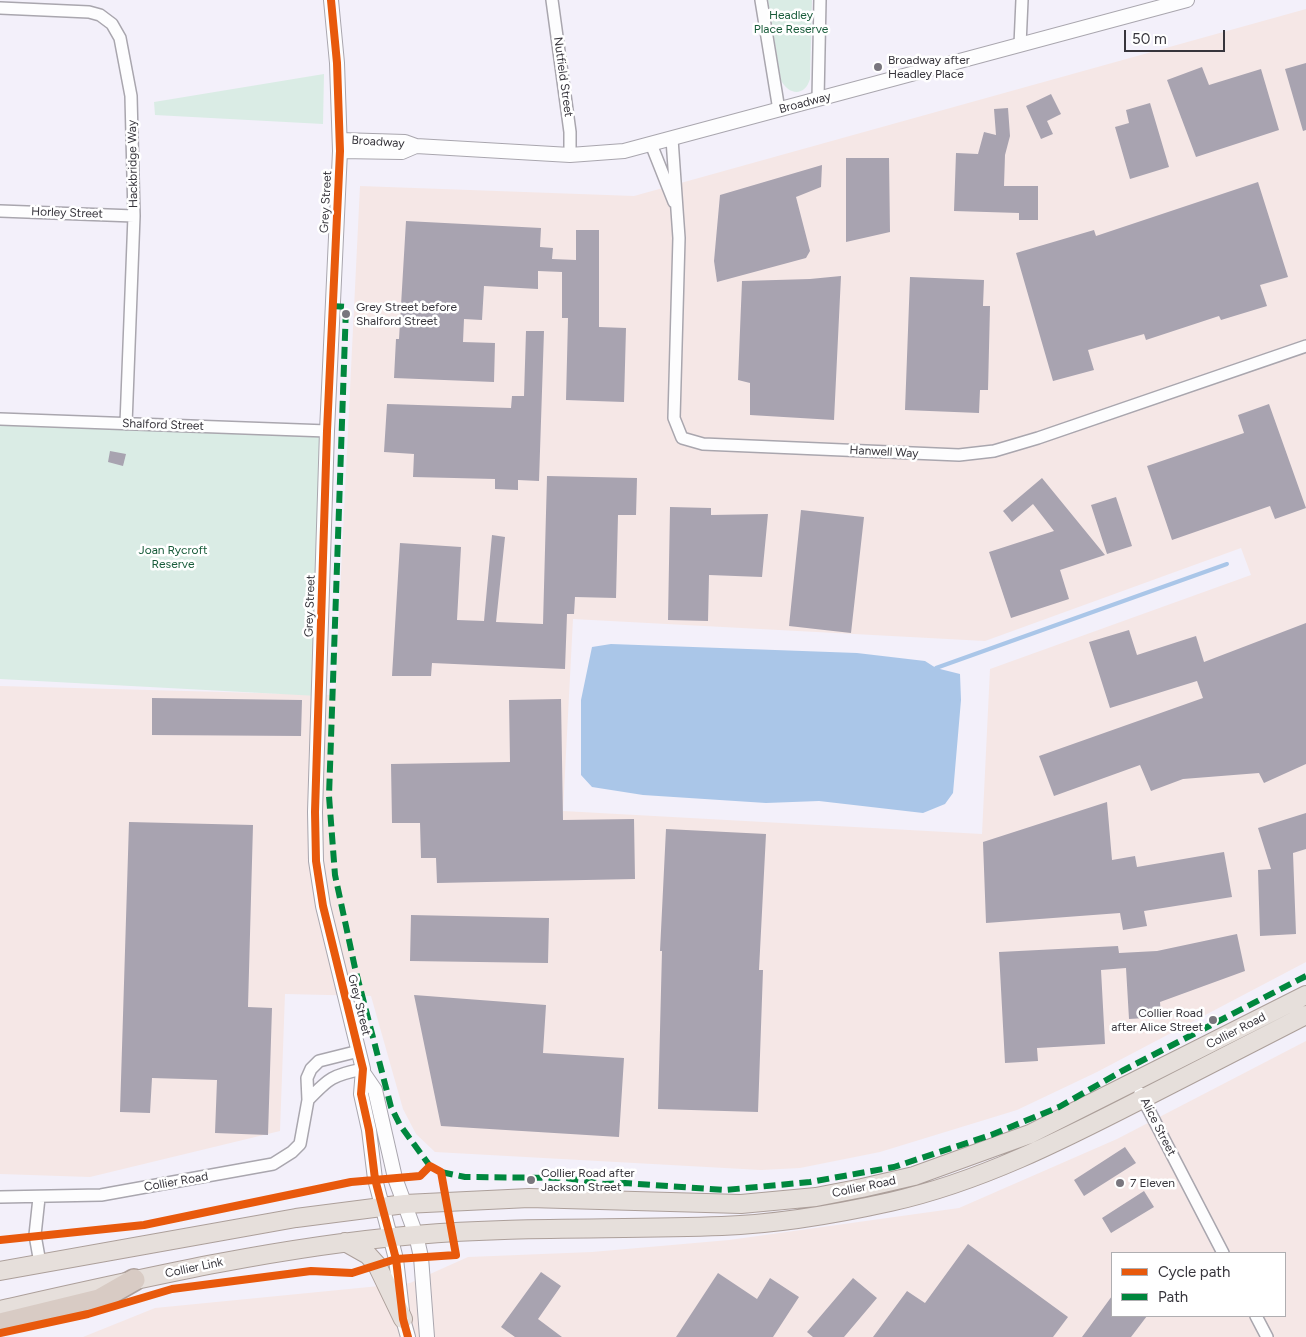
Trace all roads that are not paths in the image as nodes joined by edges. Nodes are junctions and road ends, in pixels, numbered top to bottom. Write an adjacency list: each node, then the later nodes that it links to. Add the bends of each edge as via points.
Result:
1 (331, 0): 13 (street, Grey Street)
2 (552, 0): 14 (street, Nutfield Street, via 569,123)
3 (761, 0): 10 (street)
4 (820, 0): 9 (street)
5 (1022, 0): 8 (street)
6 (1187, 0): 8 (street, Broadway)
7 (0, 8): 17 (street, Hackbridge Way, via 88,12 100,15 112,24 120,38 131,96)
8 (1020, 46): 9 (street, Broadway)
9 (818, 99): 10 (street, Broadway)
10 (779, 110): 11 (street, Broadway)
11 (672, 138): 12 (street, Broadway); 15 (street, Hanwell Way)
12 (651, 144): 14 (street, Broadway, via 624,151); 15 (street, Hanwell Way)
13 (340, 145): 14 (street, Broadway, via 405,142 416,146); 21 (street, Grey Street)
14 (570, 155)
15 (675, 203): 18 (street, Hanwell Way, via 679,238 674,418 682,438 702,444 959,455 994,451)
16 (0, 211): 17 (street, Horley Street)
17 (134, 216): 20 (street, Hackbridge Way)
18 (1306, 346)
19 (0, 419): 20 (street, Shalford Street)
20 (126, 424): 21 (street, Shalford Street)
21 (326, 431): 24 (street, Grey Street, via 316,861 323,906)
22 (1306, 995): 26 (main road, Collier Road)
23 (1306, 1015): 27 (main road, Collier Road)
24 (359, 1051): 25 (street, Grey Street); 28 (street, Collier Road, via 319,1062 311,1069 307,1078)
25 (364, 1071): 28 (street, via 340,1073); 31 (street, Grey Street, via 374,1090 395,1178); 32 (street, Grey Street, via 361,1094)
26 (1135, 1082): 27 (street, Alice Street); 31 (main road, Collier Road, via 1030,1134 967,1158 914,1176 816,1197 741,1204 529,1198)
27 (1143, 1098): 33 (main road, Collier Road, via 1026,1156 962,1181 893,1201 836,1212 724,1226 518,1228); 36 (street, Alice Street)
28 (308, 1100): 30 (street, Collier Road, via 300,1144 273,1164 101,1195)
29 (0, 1197): 30 (street, Collier Road)
30 (39, 1198): 37 (street, via 35,1235)
31 (405, 1204): 32 (main road, Collier Road); 33 (street, Grey Street)
32 (382, 1206): 34 (street, Grey Street); 37 (main road)
33 (416, 1234): 34 (main road, Collier Road); 45 (street, Grey Street, via 421,1257)
34 (390, 1237): 35 (main road, Collier Link); 42 (street, Grey Street)
35 (344, 1242): 39 (main road, Collier Link, via 266,1253); 42 (main road, via 377,1265)
36 (1222, 1252)
37 (40, 1263): 38 (main road)
38 (0, 1271)
39 (134, 1280): 40 (main road, Collier Link); 43 (highway, via 99,1300)
40 (0, 1310)
41 (1257, 1317): 46 (street)
42 (403, 1319): 44 (street, Grey Street)
43 (0, 1324)
44 (408, 1337)
45 (427, 1337)
46 (1267, 1337)

